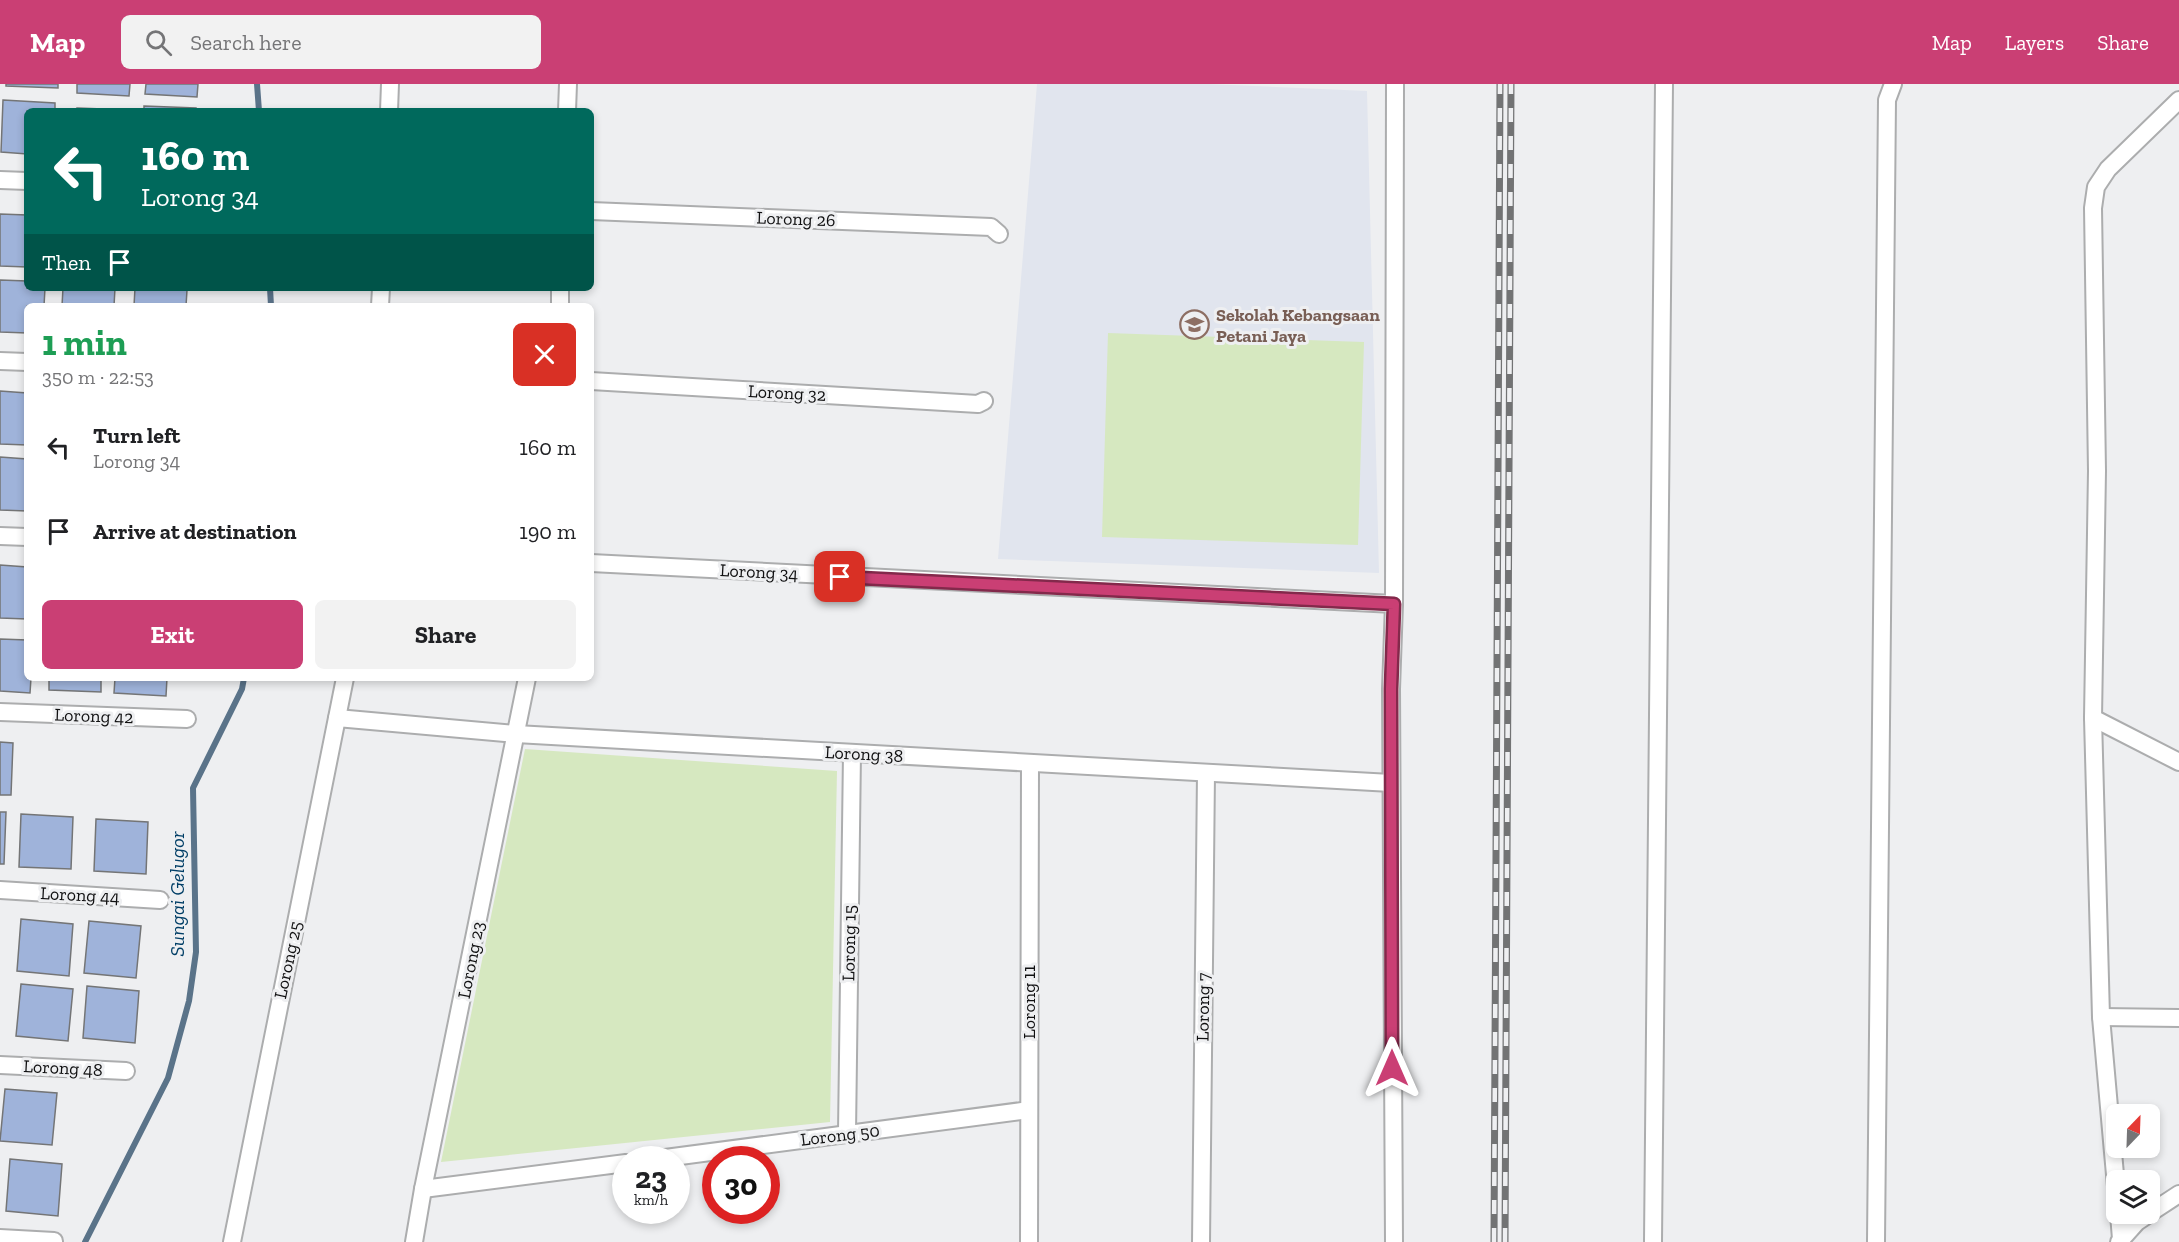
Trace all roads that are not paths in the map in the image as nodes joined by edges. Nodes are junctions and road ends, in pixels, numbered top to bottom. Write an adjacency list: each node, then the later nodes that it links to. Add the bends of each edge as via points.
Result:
1 (390, 84): 7 (street)
2 (568, 84): 8 (street)
3 (1395, 84): 20 (street)
4 (1664, 84): 57 (street)
5 (1893, 84): 58 (street, via 1887,100)
6 (2179, 99): 25 (street, via 2108,169 2096,187 2093,208 2097,471)
7 (389, 108)
8 (567, 108)
9 (0, 180): 10 (street)
10 (24, 181)
11 (594, 211): 12 (street, Lorong 26, via 991,227)
12 (999, 234)
13 (0, 360): 14 (street)
14 (24, 362)
15 (594, 381): 16 (street, Lorong 32, via 978,404)
16 (984, 401)
17 (0, 536): 18 (street)
18 (24, 537)
19 (594, 563): 20 (street, Lorong 34)
20 (1394, 604): 32 (street)
21 (344, 681): 24 (street, Lorong 25)
22 (526, 681): 27 (street, Lorong 23)
23 (0, 712): 26 (street, Lorong 42)
24 (337, 718): 27 (street, Lorong 38); 52 (street, Lorong 25)
25 (2093, 718): 29 (street); 35 (street)
26 (187, 719)
27 (516, 734): 28 (street, Lorong 38); 44 (street, Lorong 23)
28 (852, 753): 30 (street, Lorong 38); 40 (street, Lorong 15)
29 (2179, 762)
30 (1030, 763): 31 (street, Lorong 38); 39 (street, Lorong 11)
31 (1206, 773): 32 (street, Lorong 38); 55 (street, Lorong 7)
32 (1391, 783): 56 (street)
33 (0, 890): 34 (street, Lorong 44)
34 (160, 900)
35 (2101, 1017): 36 (street); 43 (street)
36 (2179, 1018)
37 (0, 1065): 38 (street, Lorong 48)
38 (126, 1071)
39 (1029, 1110): 40 (street, Lorong 50); 54 (street, Lorong 11)
40 (847, 1133): 41 (street, Lorong 50)
41 (690, 1155)
42 (612, 1165): 44 (street)
43 (2115, 1170)
44 (423, 1189): 53 (street, Lorong 23)
45 (2179, 1194): 46 (street)
46 (2160, 1206)
47 (2119, 1224): 51 (street)
48 (2135, 1224): 51 (street)
49 (0, 1238): 50 (street)
50 (54, 1241)
51 (2120, 1241)
52 (232, 1242)
53 (414, 1242)
54 (1029, 1242)
55 (1201, 1242)
56 (1394, 1242)
57 (1653, 1242)
58 (1876, 1242)

